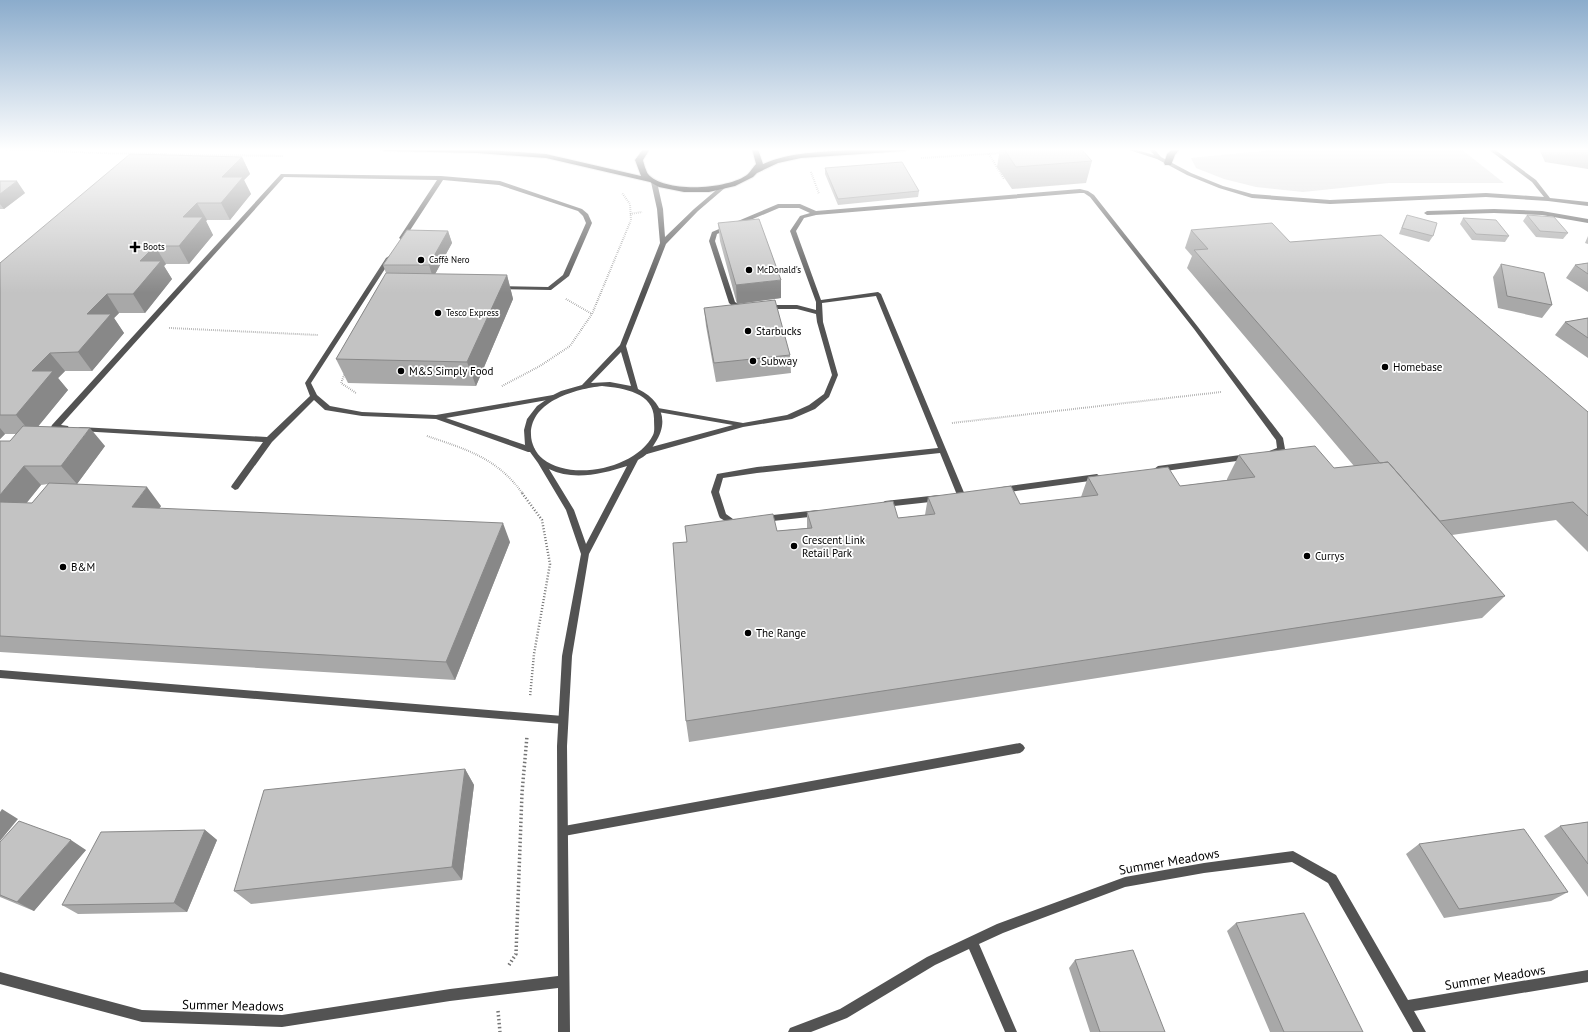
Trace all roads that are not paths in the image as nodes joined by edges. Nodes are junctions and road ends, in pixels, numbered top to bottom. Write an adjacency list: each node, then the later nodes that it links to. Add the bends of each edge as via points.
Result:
1 (263, 197): 32 (street, via 55,427)
2 (429, 197): 16 (street)
3 (542, 197): 19 (street, via 580,210 586,215 589,223 566,276 549,289)
4 (656, 197): 17 (street)
5 (711, 197): 17 (street)
6 (1019, 197): 13 (street)
7 (1093, 197): 36 (street, via 1280,440 1281,449)
8 (1267, 197): 9 (street, via 1330,202)
9 (1424, 197)
10 (1525, 197): 11 (street)
11 (1548, 199): 12 (street)
12 (1588, 204)
13 (815, 213): 20 (street, via 802,217 793,231); 21 (street, via 800,206 778,206 714,233 712,241 732,303 739,307)
14 (1427, 213): 15 (street, via 1542,213)
15 (1588, 220)
16 (400, 242)
17 (663, 243): 24 (street)
18 (392, 253): 27 (street, via 373,288 308,383)
19 (495, 287)
20 (819, 302): 23 (street); 35 (street, via 878,294)
21 (754, 307)
22 (761, 307): 23 (street, via 797,307)
23 (819, 313): 31 (street, via 835,374 827,395 812,407 789,417)
24 (623, 346): 25 (street); 26 (street)
25 (585, 385): 26 (street, via 619,385); 28 (street)
26 (635, 390): 29 (street, via 649,398)
27 (314, 396): 30 (street, via 328,408 362,414); 32 (street)
28 (554, 397): 30 (street); 33 (street, via 539,408 529,422 527,436)
29 (658, 410): 31 (street); 34 (street, via 660,423 656,437)
30 (436, 417): 33 (street)
31 (743, 425): 34 (street)
32 (269, 440): 42 (street)
33 (531, 450): 39 (street)
34 (647, 450): 38 (street)
35 (943, 450): 45 (street); 47 (street, via 720,476 715,492 723,516 732,522)
36 (1265, 455)
37 (1257, 456): 40 (street)
38 (634, 460): 39 (street, via 600,472 579,474 558,470); 48 (street)
39 (542, 462): 48 (street, via 570,510)
40 (1148, 470)
41 (1101, 476): 43 (street)
42 (235, 487)
43 (992, 491)
44 (969, 494): 45 (street)
45 (953, 496): 46 (street)
46 (877, 505)
47 (824, 512)
48 (585, 554): 50 (street, via 567,656)
49 (0, 674): 50 (street)
50 (563, 720): 52 (street)
51 (1020, 748): 52 (street)
52 (564, 831): 56 (street)
53 (972, 942): 57 (street, Summer Meadows, via 1001,928 1125,882 1293,856 1332,879); 59 (street, Summer Meadows, via 931,961 843,1014); 60 (street)
54 (1588, 976): 57 (street, Summer Meadows)
55 (0, 978): 56 (street, Summer Meadows, via 142,1016 282,1021 450,995)
56 (563, 981): 58 (street)
57 (1406, 1006): 61 (street, Summer Meadows)
58 (564, 1032)
59 (794, 1032)
60 (1011, 1032)
61 (1420, 1032)

